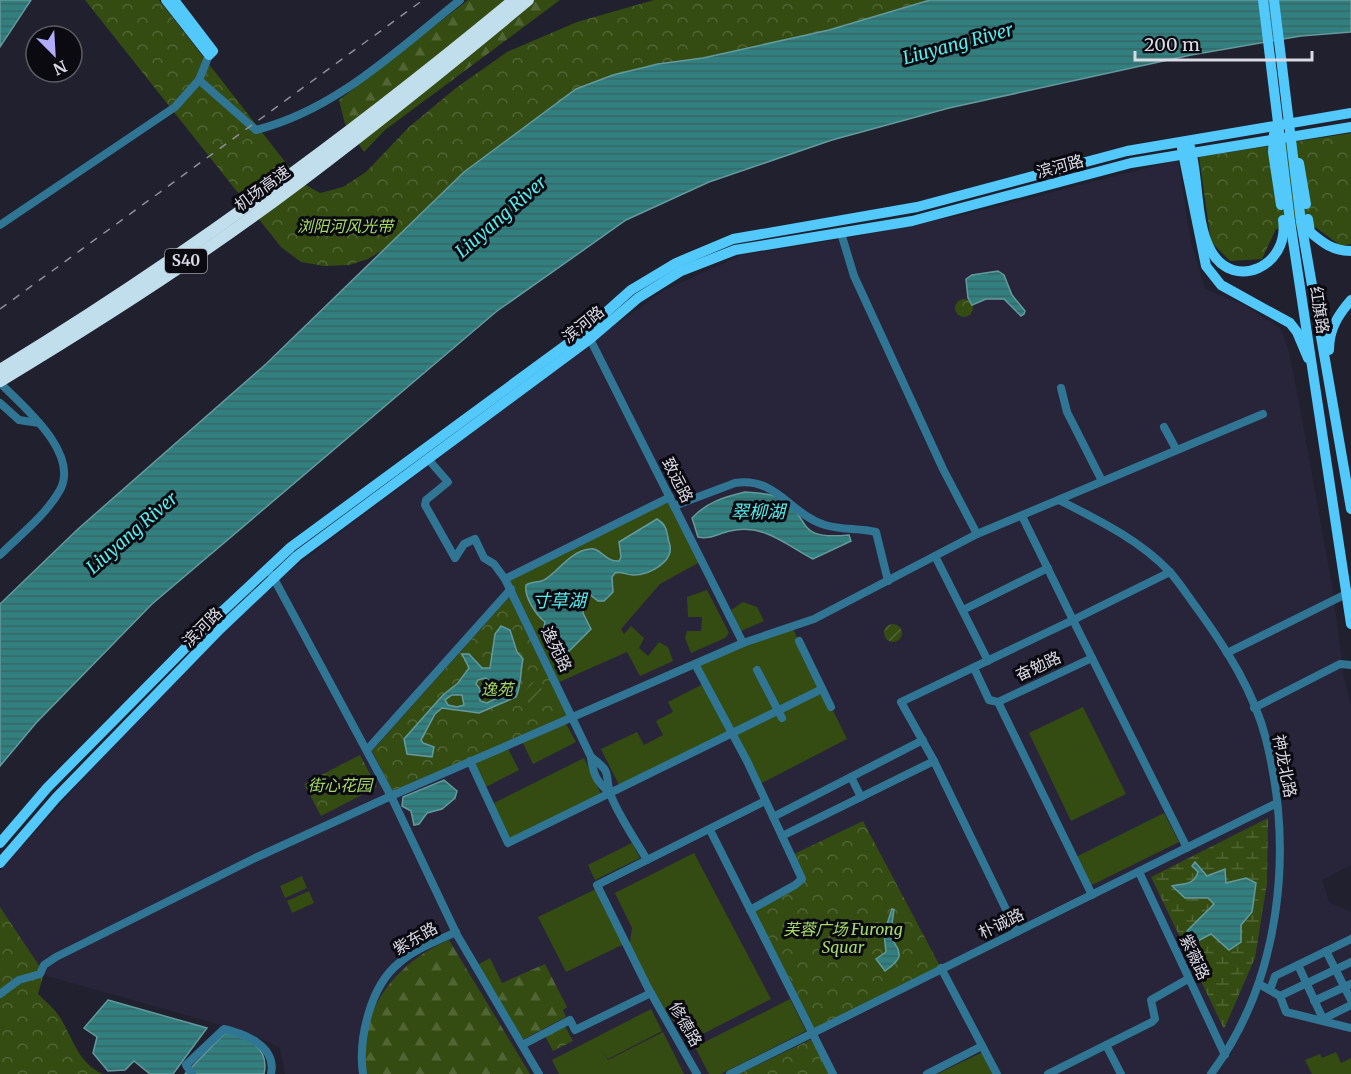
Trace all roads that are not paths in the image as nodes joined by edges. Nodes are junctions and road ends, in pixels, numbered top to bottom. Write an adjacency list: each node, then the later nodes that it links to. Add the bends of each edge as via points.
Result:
1 (166, 0): 8 (main road)
2 (174, 0): 8 (main road, via 213,51)
3 (460, 0): 9 (street, via 332,100 283,123 255,130)
4 (514, 0): 13 (highway, 机场高速 / S40)
5 (528, 0): 13 (highway, 机场高速 / S40)
6 (1263, 0): 10 (main road, 红旗路)
7 (1274, 0): 10 (main road, 红旗路)
8 (209, 55): 9 (street)
9 (200, 80): 16 (street, via 175,107)
10 (1280, 110): 14 (main road, via 1273,152 1285,235 1279,253 1255,269 1237,272 1210,250); 15 (main road, 红旗路); 18 (main road, via 1302,176 1310,232 1338,251)
11 (1351, 114): 14 (main road, 滨河路)
12 (1351, 127): 14 (main road, 滨河路)
13 (363, 128): 21 (highway, 机场高速 / S40, via 89,316); 24 (highway, 机场高速 / S40, via 258,212)
14 (1186, 147): 17 (main road, 滨河路, via 912,221); 20 (main road, 滨河路, via 1127,151 917,207 733,239 676,263 631,290); 23 (main road, via 1206,266 1221,285 1290,323 1298,332)
15 (1296, 221): 22 (main road, 红旗路); 23 (main road, 红旗路)
16 (0, 225)
17 (841, 233): 20 (main road, 滨河路, via 735,250 681,271); 38 (street, via 854,276)
18 (1351, 251)
19 (1351, 300): 22 (main road, via 1336,318 1329,339)
20 (588, 335): 31 (main road, 滨河路); 33 (street, 致远路); 43 (main road, 滨河路, via 291,547)
21 (0, 369)
22 (1329, 374): 36 (main road, 红旗路)
23 (1315, 376): 47 (main road, 红旗路)
24 (0, 382): 28 (street)
25 (1061, 388): 32 (street, via 1067,412)
26 (0, 403): 28 (street, via 19,420)
27 (1263, 414): 30 (street)
28 (40, 423): 39 (street, via 53,440 63,465 61,487 51,504)
29 (1164, 427): 30 (street)
30 (1176, 449): 32 (street)
31 (428, 459): 43 (main road, 滨河路); 44 (street, 逸苑路, via 448,482 425,505 455,558 464,544 475,539 484,558)
32 (1102, 481): 34 (street)
33 (670, 497): 35 (street, 致远路); 44 (street)
34 (1059, 500): 37 (street); 42 (street, 神龙北路, via 1112,526)
35 (674, 506): 45 (street, via 735,483 764,485 824,525 876,532); 52 (street, 致远路)
36 (1351, 509)
37 (1022, 516): 38 (street); 41 (street)
38 (976, 534): 40 (street)
39 (0, 555)
40 (936, 556): 45 (street); 48 (street)
41 (1048, 568): 48 (street); 49 (street)
42 (1170, 572): 49 (street); 53 (street, 神龙北路)
43 (271, 573): 68 (street); 80 (main road, 滨河路, via 212,621 47,788); 83 (main road, 滨河路, via 56,798)
44 (506, 579): 46 (street, 逸苑路)
45 (888, 581): 52 (street, via 814,620)
46 (511, 589): 65 (street, 逸苑路); 68 (street)
47 (1348, 592): 50 (main road, 红旗路); 53 (street)
48 (963, 610): 55 (street)
49 (1073, 620): 54 (street); 55 (street)
50 (1351, 624)
51 (799, 641): 60 (street)
52 (743, 643): 56 (street)
53 (1227, 653): 63 (street, 神龙北路)
54 (1092, 658): 61 (street, 奋勉路); 81 (street)
55 (988, 661): 58 (street)
56 (695, 664): 65 (street); 66 (street)
57 (1351, 665): 63 (street, via 1340,664)
58 (974, 668): 61 (street, via 989,700); 67 (street, via 901,702)
59 (757, 670): 64 (street)
60 (822, 689): 62 (street); 64 (street)
61 (998, 702): 85 (street)
62 (831, 707)
63 (1254, 708): 76 (street, 神龙北路, via 1266,738)
64 (780, 714): 66 (street)
65 (573, 716): 69 (street); 72 (street, 逸苑路, via 591,757 609,777)
66 (732, 734): 72 (street); 75 (street)
67 (923, 740): 70 (street); 71 (street)
68 (367, 750): 73 (street)
69 (470, 761): 72 (street, via 508,843); 73 (street)
70 (934, 761): 74 (street); 88 (street)
71 (851, 777): 74 (street); 77 (street)
72 (610, 793): 82 (street, 逸苑路)
73 (391, 796): 87 (street); 101 (street, via 255,858 56,957 44,965 40,974 19,980)
74 (861, 797): 79 (street)
75 (765, 801): 77 (street); 78 (street)
76 (1277, 804): 81 (street, 朴诚路); 96 (street, 神龙北路, via 1280,866 1272,931)
77 (772, 817): 79 (street)
78 (710, 830): 82 (street); 86 (street)
79 (782, 836): 86 (street, via 802,879)
80 (0, 843)
81 (1187, 848): 84 (street, 朴诚路, via 1191,847)
82 (647, 860): 100 (street, 修德路, via 597,885)
83 (0, 863)
84 (1139, 872): 85 (street, 朴诚路); 95 (street, 紫薇路)
85 (1092, 895): 88 (street, 朴诚路)
86 (750, 910): 108 (street)
87 (456, 932): 109 (street); 116 (street, 紫东路, via 397,964 378,991 364,1026)
88 (1017, 932): 93 (street, 朴诚路)
89 (1351, 939): 90 (street)
90 (1326, 951): 92 (street); 94 (street)
91 (1351, 962): 94 (street)
92 (1298, 965): 97 (street); 99 (street, via 1275,976)
93 (941, 968): 108 (street, 朴诚路); 111 (street)
94 (1335, 969): 97 (street); 98 (street)
95 (1188, 979): 110 (street, via 1151,1000 1155,1019 1152,1022); 112 (street, 紫薇路)
96 (1259, 984): 99 (street); 112 (street, 神龙北路)
97 (1306, 984): 102 (street); 104 (street)
98 (1348, 985): 103 (street); 104 (street)
99 (1270, 990): 102 (street)
100 (650, 991): 109 (street, via 575,1030 570,1020); 118 (street, 修德路)
101 (0, 994)
102 (1280, 996): 106 (street, via 1286,1012)
103 (1351, 1000)
104 (1314, 1001): 106 (street)
105 (1351, 1005): 106 (street)
106 (1323, 1019): 107 (street)
107 (1351, 1028)
108 (813, 1034): 119 (street, 朴诚路); 120 (street)
109 (522, 1045): 117 (street)
110 (1106, 1045): 123 (street); 124 (street)
111 (982, 1046): 121 (street); 122 (street)
112 (1225, 1055): 125 (street, 神龙北路)
113 (189, 1069): 114 (street); 115 (street, via 224,1029 249,1035 267,1050)
114 (179, 1074)
115 (271, 1074)
116 (363, 1074)
117 (539, 1074)
118 (697, 1074)
119 (730, 1074)
120 (833, 1074)
121 (927, 1074)
122 (997, 1074)
123 (1048, 1074)
124 (1121, 1074)
125 (1211, 1074)

